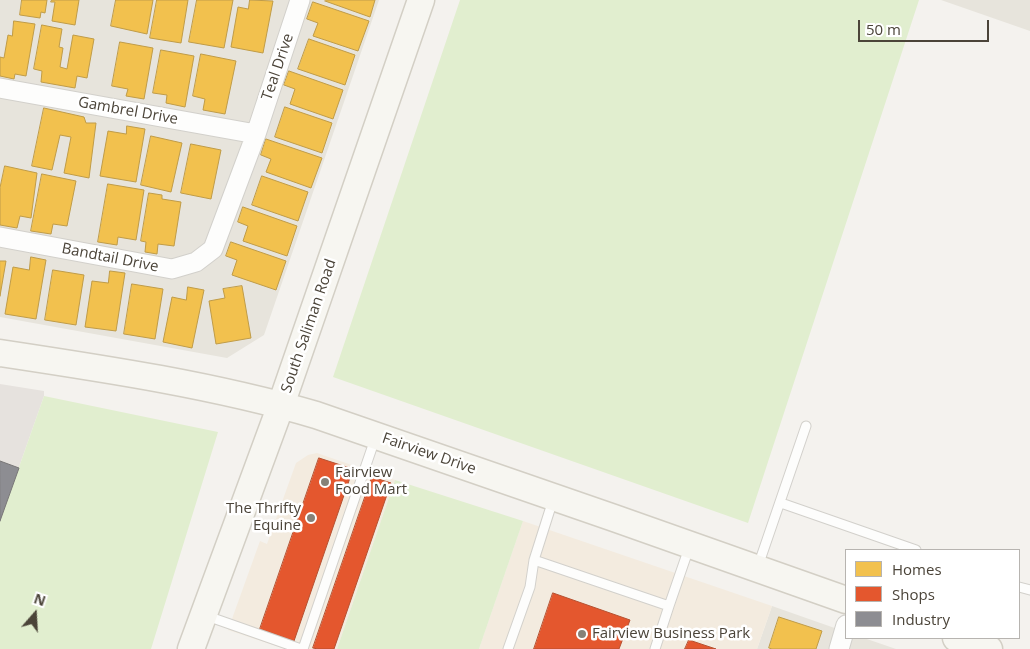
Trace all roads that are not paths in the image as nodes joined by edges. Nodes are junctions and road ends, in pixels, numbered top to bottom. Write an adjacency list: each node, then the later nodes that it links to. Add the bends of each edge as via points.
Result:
1 (300, 0): 4 (street, Teal Drive)
2 (420, 0): 7 (main road, South Saliman Road)
3 (0, 88): 4 (street, Gambrel Drive)
4 (256, 134): 5 (street, Bandtail Drive, via 213,249 196,262 172,269)
5 (0, 237)
6 (0, 353): 7 (main road, Fairview Drive, via 224,391)
7 (281, 405): 9 (main road, Fairview Drive); 18 (main road, South Saliman Road)
8 (806, 426): 11 (lane)
9 (376, 436): 10 (main road, Fairview Drive); 22 (lane)
10 (554, 497): 12 (main road, Fairview Drive); 14 (lane)
11 (780, 503): 13 (lane); 15 (lane)
12 (690, 545): 15 (main road, Fairview Drive); 17 (lane)
13 (913, 549)
14 (534, 560): 17 (lane); 23 (lane, via 530,587)
15 (758, 569): 16 (main road, Fairview Drive)
16 (845, 600)
17 (669, 606): 24 (lane)
18 (204, 615): 21 (main road, South Saliman Road); 22 (lane)
19 (845, 628): 25 (street)
20 (959, 639): 26 (main road)
21 (191, 649)
22 (302, 649)
23 (508, 649)
24 (654, 649)
25 (839, 649)
26 (989, 649)

